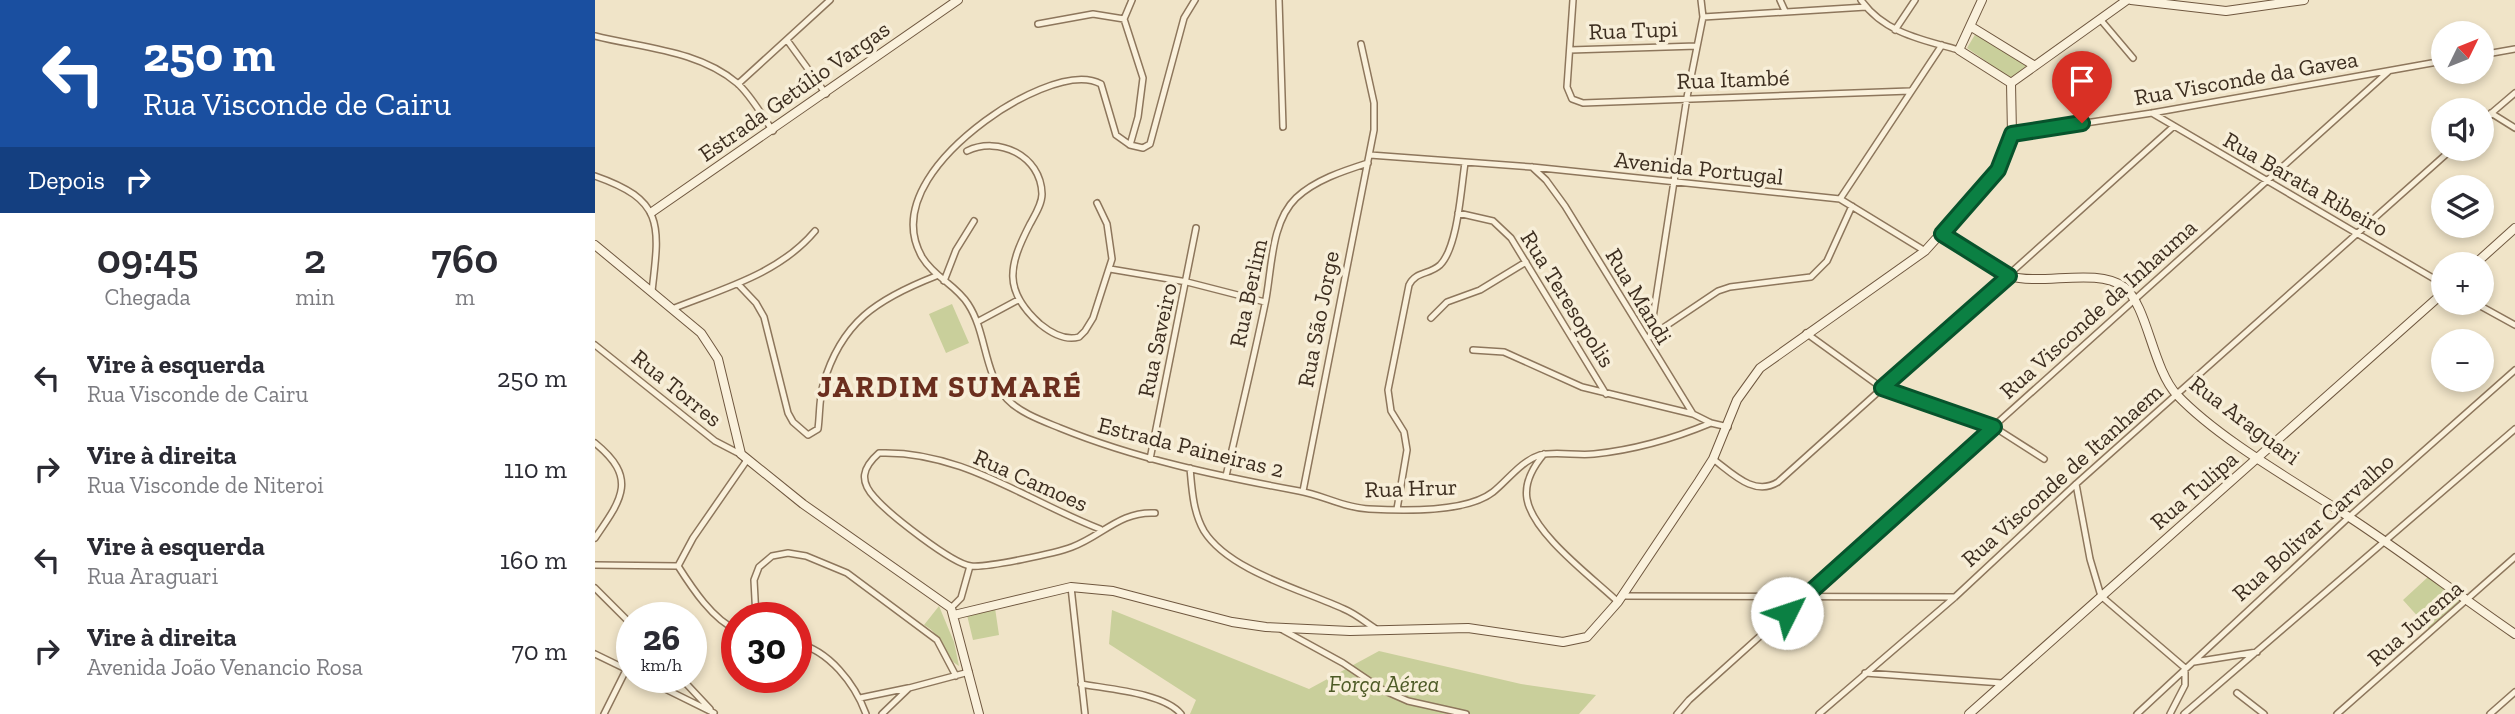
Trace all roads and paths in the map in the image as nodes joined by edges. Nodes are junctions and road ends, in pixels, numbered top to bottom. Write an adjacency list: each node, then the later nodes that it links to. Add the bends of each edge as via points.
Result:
1 (830, 0): 24 (street)
2 (958, 0): 40 (main road, Estrada Getúlio Vargas)
3 (1132, 0): 18 (street)
4 (1195, 0): 50 (street, via 1184,18 1150,144 1143,148)
5 (1279, 0): 45 (street)
6 (1700, 0): 17 (street)
7 (1780, 0): 16 (street)
8 (1861, 0): 15 (street)
9 (1915, 0): 22 (street)
10 (1982, 0): 21 (main road)
11 (2129, 0): 14 (main road, via 2203,10); 19 (main road)
12 (2304, 0): 14 (main road)
13 (1572, 2): 29 (street)
14 (2273, 3)
15 (1866, 7): 16 (street); 22 (street)
16 (1785, 11): 17 (street)
17 (1703, 17): 27 (street)
18 (1124, 19): 20 (street, via 1093,14); 50 (street, via 1143,78)
19 (2100, 19): 32 (street); 34 (main road)
20 (1038, 24)
21 (1970, 26): 30 (main road); 34 (main road)
22 (1895, 30): 26 (street)
23 (595, 36): 37 (street, via 666,50)
24 (787, 40): 37 (street); 40 (street)
25 (1361, 44): 52 (street, Rua São Jorge, via 1374,103)
26 (1942, 45): 30 (street); 38 (street)
27 (1697, 46): 29 (street, Rua Tupi); 41 (street)
28 (2515, 48): 31 (street)
29 (1570, 50): 41 (street, Rua Itambé, via 1567,87 1576,101 1594,104)
30 (1959, 50): 36 (main road)
31 (2494, 52)
32 (2133, 58)
33 (2431, 63): 35 (street, Rua Visconde da Gavea)
34 (2035, 66): 36 (main road)
35 (2389, 71): 43 (street, Rua Visconde da Gavea); 58 (street, Rua Visconde da Inhauma)
36 (2011, 83): 49 (main road)
37 (738, 84): 48 (street)
38 (1910, 91): 41 (street, Rua Itambé); 60 (street)
39 (2515, 93): 42 (street)
40 (827, 94): 48 (main road, Estrada Getúlio Vargas)
41 (1687, 97): 59 (street)
42 (2494, 110)
43 (2152, 113): 46 (street, Rua Barata Ribeiro); 49 (street, Rua Visconde da Gavea)
44 (2494, 115): 47 (street)
45 (1283, 127)
46 (2174, 127): 58 (street, Rua Barata Ribeiro); 77 (street)
47 (2515, 128)
48 (773, 131): 63 (main road, Estrada Getúlio Vargas)
49 (2012, 134): 69 (main road, via 1998,170)
50 (1130, 145): 76 (street, Estrada Paineiras 2, via 1116,135 1103,88 1095,81 1051,85 1022,94 956,145 929,175 914,225 916,243)
51 (967, 151): 84 (street, via 988,144 1013,150 1039,178 1042,195 1038,209 1013,260)
52 (1370, 155): 54 (street, Rua São Jorge); 55 (street, Avenida Portugal)
53 (2439, 161): 70 (street, Rua Visconde de Itanhaem)
54 (1368, 163): 85 (street, Rua Berlim, via 1295,199 1283,216); 115 (street, Rua São Jorge)
55 (1465, 163): 56 (street, Avenida Portugal); 64 (street)
56 (1532, 167): 59 (street, Avenida Portugal); 93 (street, Rua Mandi, via 1565,206)
57 (595, 176): 63 (street, via 634,192)
58 (2266, 181): 70 (street, Rua Barata Ribeiro); 83 (street, Rua Visconde da Inhauma)
59 (1674, 183): 60 (street, Avenida Portugal); 93 (street)
60 (1840, 199): 62 (street)
61 (1097, 203): 75 (street, via 1113,248)
62 (1853, 206): 72 (street); 93 (street, via 1826,261 1811,277 1718,291)
63 (652, 212): 82 (street)
64 (1458, 213): 74 (street, Rua Teresopolis, via 1493,221); 116 (street, via 1440,265 1417,275 1409,285 1388,390 1407,450)
65 (974, 221): 79 (street)
66 (1196, 228): 80 (street, Rua Saveiro)
67 (2515, 229): 73 (main road)
68 (815, 231): 81 (street, via 786,256)
69 (1942, 234): 72 (main road); 77 (main road)
70 (2358, 235): 78 (street, Rua Barata Ribeiro); 99 (street, Rua Visconde de Itanhaem)
71 (595, 245): 82 (main road)
72 (1925, 251): 92 (main road)
73 (2489, 252)
74 (1527, 262): 89 (street, via 1481,290 1447,302); 98 (street, Rua Teresopolis)
75 (1110, 269): 80 (street); 84 (street, via 1093,318 1079,337 1064,338 1044,327)
76 (936, 276): 79 (street, Estrada Paineiras 2); 81 (street, via 893,295 842,336 823,385 818,429 808,435 788,413 760,310)
77 (2009, 276): 83 (main road, via 2104,279 2116,282); 97 (street)
78 (2431, 277)
79 (944, 281): 90 (street, Estrada Paineiras 2, via 968,304)
80 (1187, 282): 85 (street); 108 (street, Rua Saveiro)
81 (738, 284): 87 (street)
82 (652, 291): 87 (main road)
83 (2134, 299): 99 (main road, Rua Araguari, via 2158,363); 103 (street, Rua Visconde da Inhauma)
84 (1018, 300): 90 (street)
85 (1265, 302): 113 (street, Rua Berlim)
86 (2431, 304): 111 (main road, Rua Tulipa)
87 (672, 309): 107 (main road, via 701,333 718,359)
88 (2494, 313): 91 (street)
89 (1431, 318)
90 (977, 322): 108 (street, Estrada Paineiras 2, via 986,360 1007,398 1018,408 1089,440)
91 (2515, 325)
92 (1806, 333): 97 (street); 102 (main road, via 1760,368 1737,400)
93 (1647, 338): 100 (street, Rua Mandi)
94 (595, 345): 107 (street, Rua Torres, via 715,441)
95 (1473, 350): 98 (street, via 1516,356)
96 (2515, 370): 118 (street, Rua Bolivar Carvalho)
97 (1882, 388): 103 (street); 109 (street, via 1770,487 1749,485)
98 (1606, 394): 100 (street)
99 (2177, 394): 111 (main road, Rua Araguari); 114 (street, Rua Visconde de Itanhaem)
100 (1693, 414): 101 (street)
101 (1711, 423): 102 (street); 106 (street, via 1624,449)
102 (1728, 427): 109 (main road)
103 (1994, 427): 110 (street); 128 (street, Rua Visconde da Inhauma)
104 (2515, 429): 121 (street)
105 (595, 443): 120 (street, via 613,459 623,479 618,504)
106 (1544, 454): 116 (street, Rua Hrur, via 1478,502); 131 (street, via 1529,476 1527,499 1535,520)
107 (744, 457): 124 (street); 135 (main road)
108 (1150, 458): 112 (street, Estrada Paineiras 2)
109 (1713, 459): 131 (main road)
110 (2044, 459)
111 (2259, 459): 118 (main road, Rua Araguari); 129 (main road, Rua Tulipa)
112 (1190, 468): 113 (street, Estrada Paineiras 2); 138 (street, via 1196,510 1212,540 1257,572 1347,610)
113 (1226, 476): 115 (street, Estrada Paineiras 2)
114 (2076, 484): 129 (street); 130 (street, Rua Visconde de Itanhaem)
115 (1303, 491): 116 (street, Rua Hrur, via 1343,506)
116 (1397, 509)
117 (1155, 513): 119 (street, Rua Camoes, via 1129,515)
118 (2349, 517): 121 (main road, Rua Araguari); 143 (street, Rua Bolivar Carvalho)
119 (1100, 529): 125 (street, Rua Camoes, via 1073,547); 125 (street, Rua Camoes, via 1062,515 985,473 879,453 863,475 874,497 912,530)
120 (595, 538)
121 (2386, 542): 132 (main road, Rua Araguari); 141 (street)
122 (2515, 557): 132 (street, Rua Jurema)
123 (595, 565): 124 (street)
124 (678, 566): 136 (street)
125 (970, 566): 135 (street, via 961,598)
126 (1071, 587): 135 (main road); 137 (main road); 150 (street)
127 (595, 588): 134 (street)
128 (1807, 595): 130 (street); 131 (street); 166 (street, Rua Visconde da Inhauma)
129 (2101, 596): 145 (street); 149 (main road, Rua Tulipa)
130 (1955, 597): 147 (street, Rua Visconde de Itanhaem)
131 (1620, 599): 138 (main road, via 1597,628 1573,641 1547,642 1468,628)
132 (2467, 601): 139 (main road, Rua Araguari); 173 (street, Rua Jurema)
133 (755, 602): 148 (street, via 754,580 759,567 772,556 806,556 848,573 937,640)
134 (616, 609)
135 (952, 611): 146 (main road)
136 (721, 619)
137 (1278, 628): 138 (main road); 165 (street, via 1384,691)
138 (1376, 629)
139 (2515, 634)
140 (812, 649): 157 (street, via 821,653)
141 (2257, 652): 143 (street); 171 (street)
142 (595, 654): 144 (street)
143 (2192, 662): 145 (street, Rua Bolivar Carvalho)
144 (616, 664)
145 (2185, 668): 169 (street, Rua Bolivar Carvalho); 170 (street, via 2185,685)
146 (968, 672): 148 (street); 162 (main road)
147 (1865, 673): 149 (street); 167 (street, Rua Visconde de Itanhaem)
148 (956, 676): 151 (street)
149 (2004, 683): 168 (main road, Rua Tulipa)
150 (1081, 684): 163 (street); 164 (street, via 1160,700)
151 (909, 688): 157 (street); 161 (street)
152 (2515, 692): 174 (street)
153 (616, 693): 158 (street)
154 (673, 693): 159 (street)
155 (695, 693): 159 (street)
156 (2237, 693): 172 (street)
157 (860, 698): 160 (street)
158 (604, 714)
159 (714, 714)
160 (866, 714)
161 (882, 714)
162 (979, 714)
163 (1085, 714)
164 (1181, 714)
165 (1466, 714)
166 (1677, 714)
167 (1819, 714)
168 (1969, 714)
169 (2137, 714)
170 (2170, 714)
171 (2184, 714)
172 (2264, 714)
173 (2337, 714)
174 (2490, 714)

